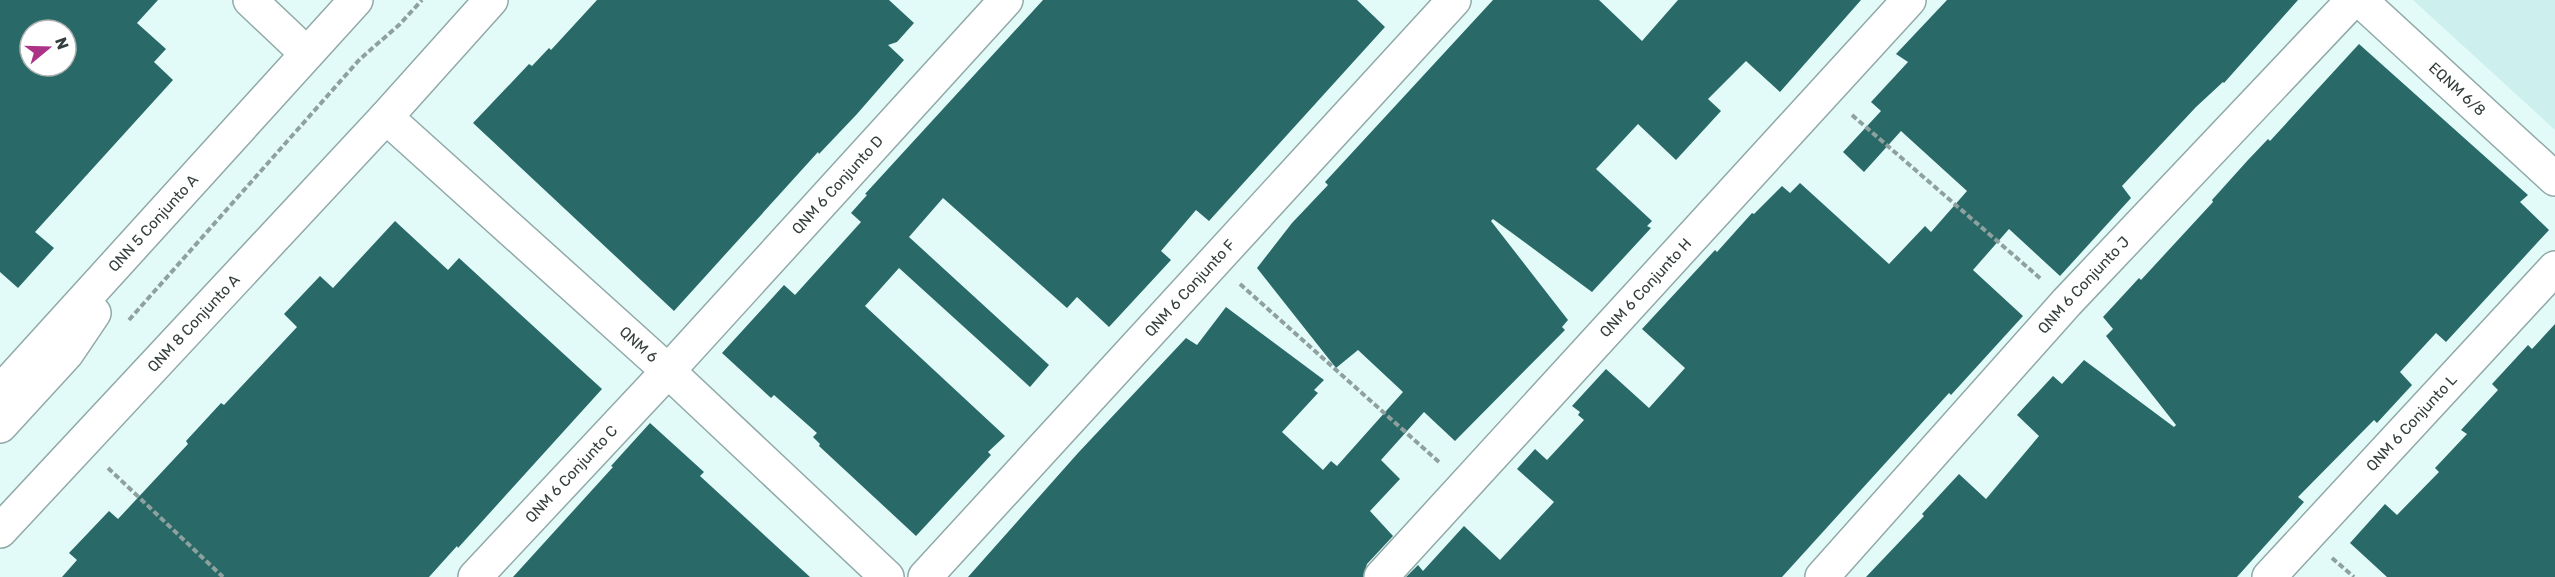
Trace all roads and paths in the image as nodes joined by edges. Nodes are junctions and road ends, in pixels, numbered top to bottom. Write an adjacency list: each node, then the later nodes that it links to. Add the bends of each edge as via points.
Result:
1 (250, 0): 10 (street)
2 (356, 0): 10 (street, QNN 5 Conjunto A)
3 (422, 0): 18 (path, via 360,59)
4 (491, 0): 12 (street, QNM 8 Conjunto A)
5 (1006, 0): 19 (street, QNM 6 Conjunto D)
6 (1454, 0): 15 (street, QNM 6 Conjunto F)
7 (1909, 0): 11 (street, QNM 6 Conjunto H)
8 (2353, 0): 17 (street, QNM 6 Conjunto J)
9 (2360, 0): 13 (street, EQNM 6/8)
10 (306, 54): 14 (street, QNN 5 Conjunto A)
11 (1824, 90): 17 (path); 23 (street, QNM 6 Conjunto H)
12 (386, 117): 19 (street, QNM 6); 22 (street, QNM 8 Conjunto A)
13 (2555, 179)
14 (168, 205): 20 (street, QNN 5 Conjunto A); 21 (street, via 67,353)
15 (1215, 261): 23 (path); 28 (street, QNM 6 Conjunto F)
16 (2555, 268): 31 (street, QNM 6 Conjunto L)
17 (2067, 302): 30 (street, QNM 6 Conjunto J)
18 (125, 324)
19 (668, 371): 26 (street, QNM 6 Conjunto C); 27 (street, QNM 6)
20 (0, 392)
21 (0, 426)
22 (81, 442): 24 (street, QNM 8 Conjunto A); 25 (path)
23 (1465, 486): 29 (street, QNM 6 Conjunto H)
24 (0, 531)
25 (223, 577)
26 (474, 577)
27 (887, 577)
28 (924, 577)
29 (1381, 577)
30 (1822, 577)
31 (2269, 577)

